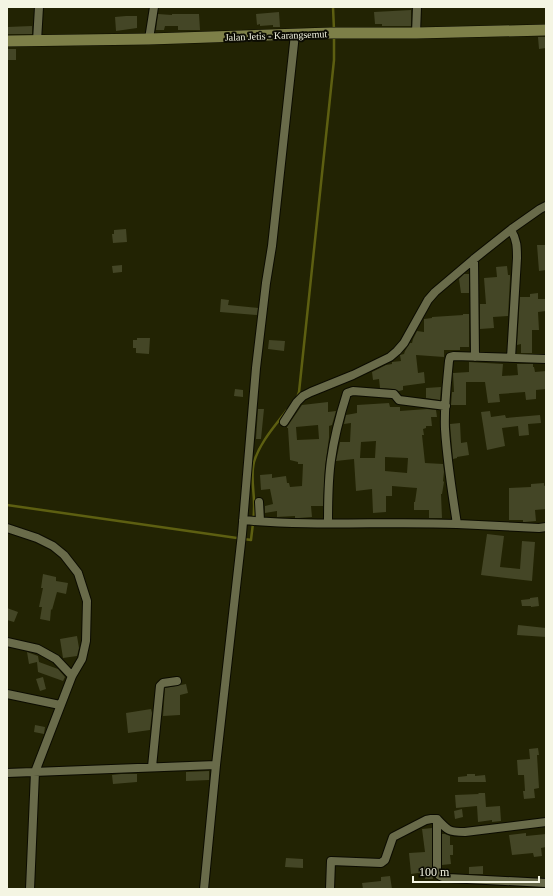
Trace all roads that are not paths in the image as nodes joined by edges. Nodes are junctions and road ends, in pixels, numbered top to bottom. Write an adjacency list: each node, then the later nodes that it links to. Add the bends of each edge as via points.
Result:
1 (39, 7): 9 (street)
2 (154, 7): 7 (street)
3 (417, 7): 5 (street)
4 (546, 30): 5 (main road, Jalan Jetis - Karangsemut)
5 (416, 32): 6 (main road, Jalan Jetis - Karangsemut)
6 (295, 34): 7 (main road, Jalan Jetis - Karangsemut); 19 (street, via 256,368)
7 (149, 39): 9 (main road, Jalan Jetis - Karangsemut)
8 (7, 41): 9 (main road, Jalan Jetis - Karangsemut)
9 (37, 41)
10 (546, 206): 11 (street)
11 (511, 230): 12 (street); 14 (street, via 515,236 517,258)
12 (474, 259): 13 (street); 17 (street, via 428,300 397,351 353,376 303,396)
13 (475, 357): 14 (street); 16 (street, via 450,358)
14 (511, 358): 15 (street)
15 (546, 359)
16 (446, 406): 20 (street, via 399,400 392,394 353,391 347,393 331,460); 21 (street, via 447,454)
17 (284, 422)
18 (259, 502): 19 (street)
19 (252, 521): 20 (street); 29 (street, via 241,538)
20 (326, 523): 21 (street)
21 (457, 524): 22 (street)
22 (546, 527)
23 (7, 528): 25 (street, via 53,546 78,573 87,601 86,641 82,659)
24 (7, 642): 25 (street, via 38,649 56,659)
25 (72, 676): 28 (street)
26 (177, 681): 30 (street, via 163,683 160,686)
27 (7, 694): 28 (street)
28 (60, 705): 31 (street)
29 (216, 765): 30 (street); 37 (street)
30 (152, 767): 31 (street)
31 (35, 772): 32 (street); 36 (street)
32 (7, 773)
33 (438, 819): 34 (street, via 449,831 465,832); 35 (street, via 437,871 440,876); 38 (street, via 426,820 395,835 382,863 332,861)
34 (546, 822)
35 (546, 883)
36 (30, 889)
37 (204, 889)
38 (330, 889)

